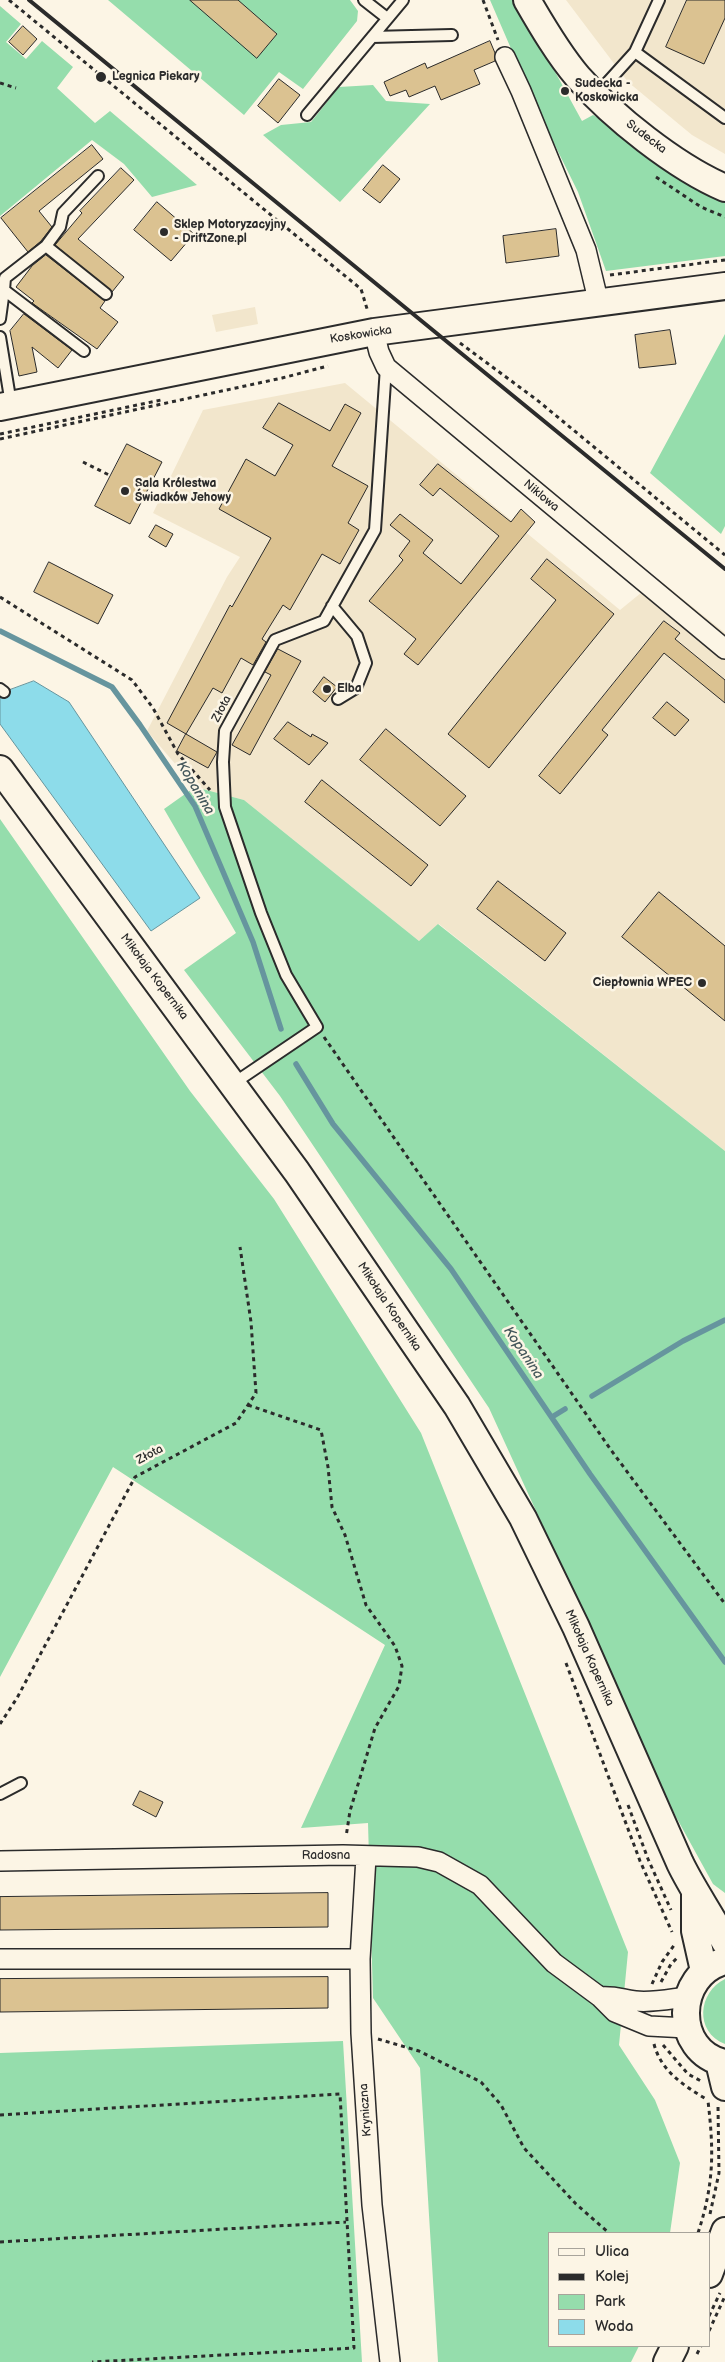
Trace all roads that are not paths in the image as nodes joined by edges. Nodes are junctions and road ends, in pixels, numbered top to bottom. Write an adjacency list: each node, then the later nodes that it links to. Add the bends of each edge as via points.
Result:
1 (364, 0): 5 (lane)
2 (403, 0): 5 (lane)
3 (528, 0): 10 (street, Sudecka, via 578,77)
4 (659, 0): 8 (lane)
5 (387, 18): 7 (lane)
6 (452, 36): 7 (lane)
7 (372, 37): 11 (lane)
8 (635, 52): 10 (lane); 12 (lane)
9 (505, 57): 19 (street, via 586,250)
10 (596, 95): 14 (street, Sudecka, via 672,157)
11 (307, 114)
12 (725, 118)
13 (98, 176): 15 (lane, via 63,213 60,227)
14 (725, 188)
15 (46, 246): 17 (lane, via 5,278); 18 (lane)
16 (725, 286): 19 (street, Koskowicka)
17 (4, 290): 20 (lane); 23 (lane)
18 (106, 294)
19 (596, 294): 21 (street, Koskowicka, via 434,324)
20 (0, 319)
21 (372, 324): 24 (street, Niklowa); 25 (street, Koskowicka)
22 (0, 337): 25 (lane)
23 (84, 351)
24 (386, 367): 26 (lane, Złota, via 375,530); 27 (street, Niklowa)
25 (6, 406)
26 (332, 606): 28 (lane, via 358,636 366,664 356,688); 30 (lane, Złota, via 324,621 276,640 225,731 222,762 225,807 286,975 316,1027 243,1077)
27 (725, 648)
28 (338, 700)
29 (0, 769): 30 (street, Mikołaja Kopernika)
30 (235, 1087): 35 (street, Mikołaja Kopernika, via 457,1406 523,1518 576,1627)
31 (21, 1783): 32 (lane)
32 (0, 1794)
33 (366, 1856): 34 (street, Radosna); 37 (street, Kryniczna); 40 (street, Radosna, via 418,1857 439,1862 480,1885 554,1963)
34 (0, 1861)
35 (695, 1894): 36 (street, Mikołaja Kopernika); 39 (street, Mikołaja Kopernika, via 695,1932)
36 (725, 1942)
37 (360, 1959): 38 (street); 48 (street, Kryniczna, via 361,2033 372,2205)
38 (0, 1960)
39 (714, 1966): 41 (street, via 694,1983)
40 (600, 1997): 41 (street, via 658,2001); 42 (street, Radosna, via 615,2012 635,2022)
41 (687, 1997): 42 (street)
42 (687, 2028): 43 (street, via 705,2054)
43 (722, 2063): 44 (street)
44 (716, 2095)
45 (717, 2223): 46 (street)
46 (716, 2282)
47 (674, 2347): 49 (street)
48 (390, 2362)
49 (666, 2362)

